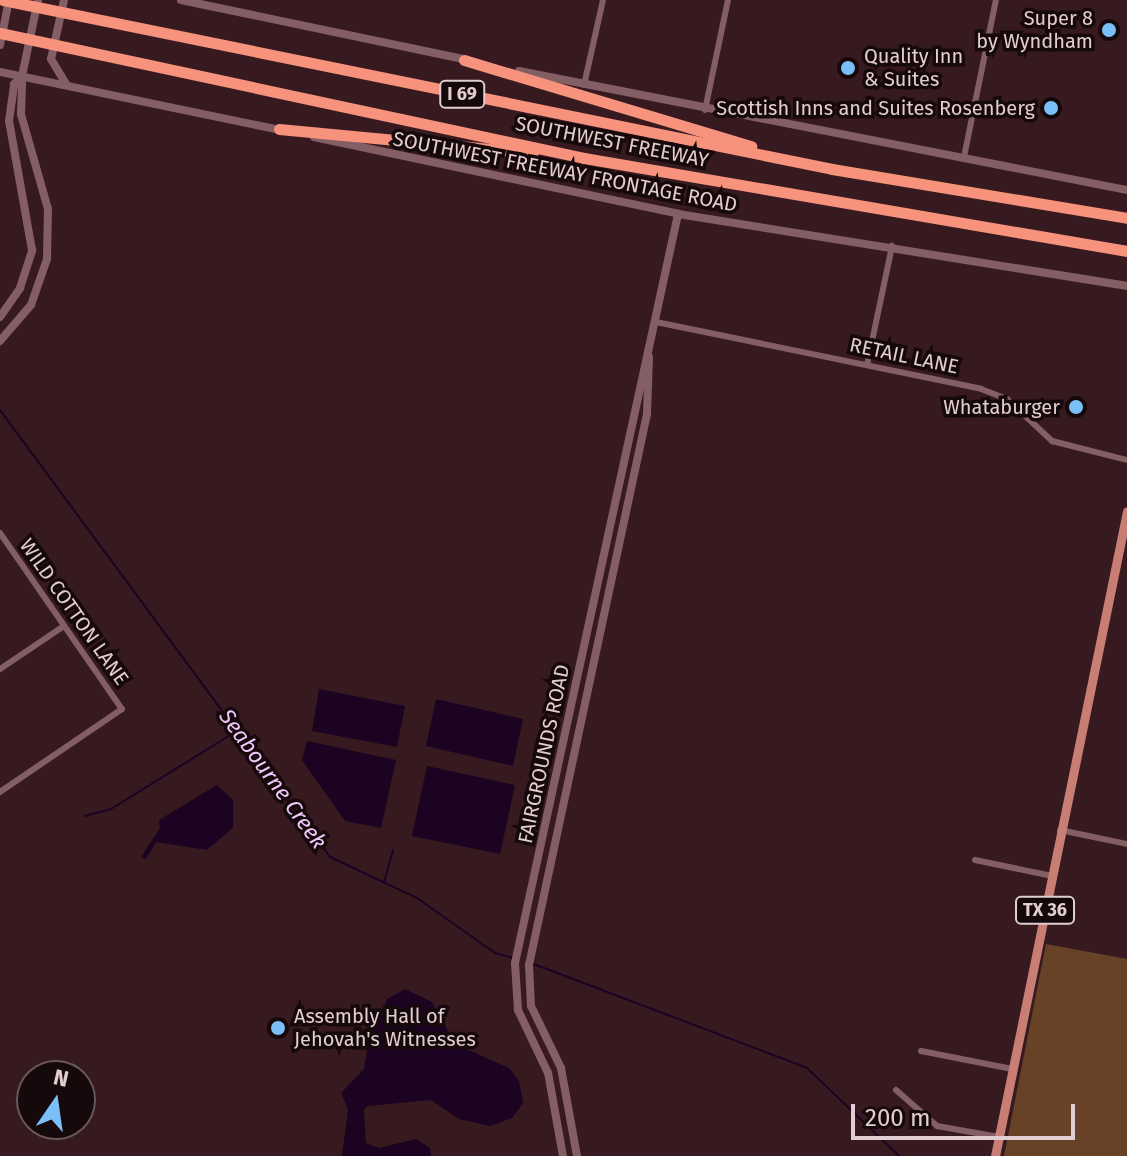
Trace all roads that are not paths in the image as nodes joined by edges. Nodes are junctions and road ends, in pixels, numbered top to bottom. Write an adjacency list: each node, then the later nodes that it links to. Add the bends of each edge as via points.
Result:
1 (6, 0): 9 (street); 19 (highway, SOUTHWEST FREEWAY / I 69)
2 (38, 0): 12 (street)
3 (64, 0): 14 (street, via 51,59)
4 (181, 0): 10 (street)
5 (603, 0): 13 (street)
6 (728, 0): 15 (street)
7 (996, 0): 17 (street)
8 (0, 33): 18 (highway, SOUTHWEST FREEWAY / I 69)
9 (0, 45)
10 (464, 60): 13 (street); 19 (highway)
11 (0, 72): 12 (street, SOUTHWEST FREEWAY FRONTAGE ROAD)
12 (22, 76): 14 (street, SOUTHWEST FREEWAY FRONTAGE ROAD); 28 (street, via 14,84 9,121 32,250 20,288); 30 (street, via 22,130 43,187 50,238 37,292)
13 (584, 85): 15 (street)
14 (68, 86): 16 (street, SOUTHWEST FREEWAY FRONTAGE ROAD)
15 (705, 110): 17 (street)
16 (279, 129): 18 (highway); 21 (street, SOUTHWEST FREEWAY FRONTAGE ROAD)
17 (964, 157): 20 (street)
18 (584, 158): 24 (highway, SOUTHWEST FREEWAY / I 69)
19 (832, 169): 22 (highway, SOUTHWEST FREEWAY / I 69)
20 (1127, 190)
21 (678, 214): 23 (street, SOUTHWEST FREEWAY FRONTAGE ROAD); 29 (street, FAIRGROUNDS ROAD)
22 (1123, 218)
23 (892, 246): 26 (street, SOUTHWEST FREEWAY FRONTAGE ROAD); 32 (street)
24 (1126, 250)
25 (1127, 280): 26 (street)
26 (1116, 284): 27 (street, SOUTHWEST FREEWAY FRONTAGE ROAD)
27 (1127, 286)
28 (0, 317)
29 (656, 322): 31 (street, FAIRGROUNDS ROAD); 32 (street, RETAIL LANE)
30 (0, 341)
31 (649, 356): 49 (street, FAIRGROUNDS ROAD, via 520,935 518,1010 548,1073); 50 (street, FAIRGROUNDS ROAD, via 647,414 534,938 529,987 540,1027 561,1068)
32 (867, 365): 33 (street, RETAIL LANE, via 996,394 1052,441)
33 (1127, 460)
34 (1127, 511): 41 (main road, TX 36)
35 (0, 533): 36 (street, WILD COTTON LANE)
36 (7, 543): 37 (street); 38 (street, WILD COTTON LANE)
37 (0, 548)
38 (64, 626): 39 (street); 40 (street, WILD COTTON LANE, via 122,709)
39 (0, 669)
40 (0, 792)
41 (1060, 830): 42 (street); 44 (main road, TX 36)
42 (1127, 844)
43 (975, 860): 44 (street)
44 (1052, 876): 46 (main road, TX 36)
45 (921, 1051): 46 (street)
46 (1012, 1069): 48 (main road, TX 36)
47 (896, 1090): 48 (street, via 937,1126)
48 (999, 1137): 51 (main road, TX 36)
49 (563, 1156)
50 (577, 1156)
51 (995, 1156)

